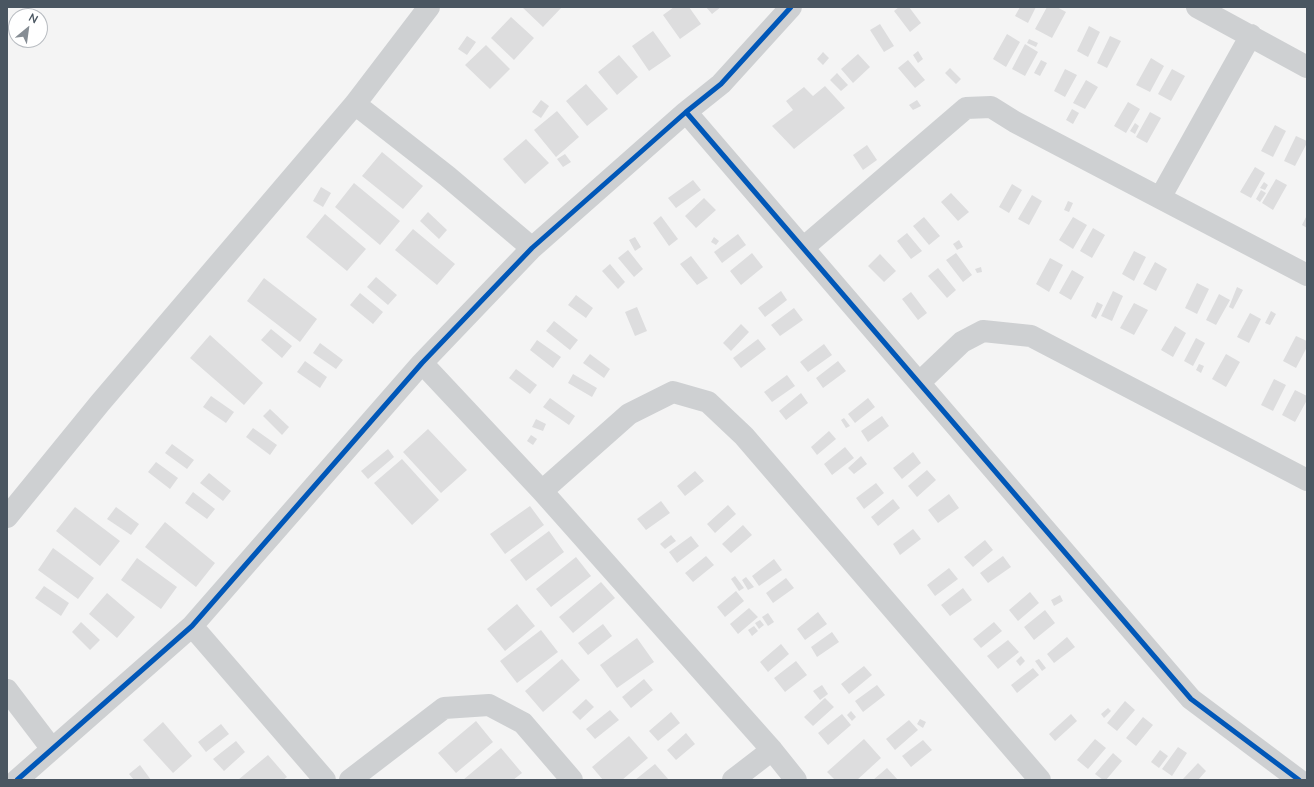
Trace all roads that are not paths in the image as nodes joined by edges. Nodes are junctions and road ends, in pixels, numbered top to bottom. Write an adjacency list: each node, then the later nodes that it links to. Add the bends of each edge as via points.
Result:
1 (429, 7): 6 (street)
2 (791, 7): 7 (street, via 721,84)
3 (1197, 7): 4 (street)
4 (1251, 35): 5 (street); 8 (street)
5 (1307, 67)
6 (355, 104): 9 (street, via 447,176); 16 (street, via 100,403)
7 (686, 112): 9 (street); 10 (street)
8 (1160, 198): 10 (street, via 991,107 966,108); 11 (street)
9 (532, 248): 12 (street)
10 (803, 248): 13 (street)
11 (1307, 275)
12 (422, 363): 15 (street); 17 (street)
13 (919, 383): 14 (street, via 962,342 983,330 1031,336); 29 (street, via 1191,700)
14 (1307, 480)
15 (542, 491): 20 (street); 28 (street, via 629,414 673,392 708,402 744,436)
16 (7, 517)
17 (192, 626): 19 (street); 23 (street)
18 (7, 690): 19 (street)
19 (52, 749): 22 (street)
20 (772, 750): 26 (street); 27 (street)
21 (1307, 769): 29 (street)
22 (17, 780)
23 (325, 780)
24 (350, 780): 25 (street, via 444,708 489,705 523,723)
25 (572, 780)
26 (733, 780)
27 (796, 780)
28 (1040, 780)
29 (1299, 780)

